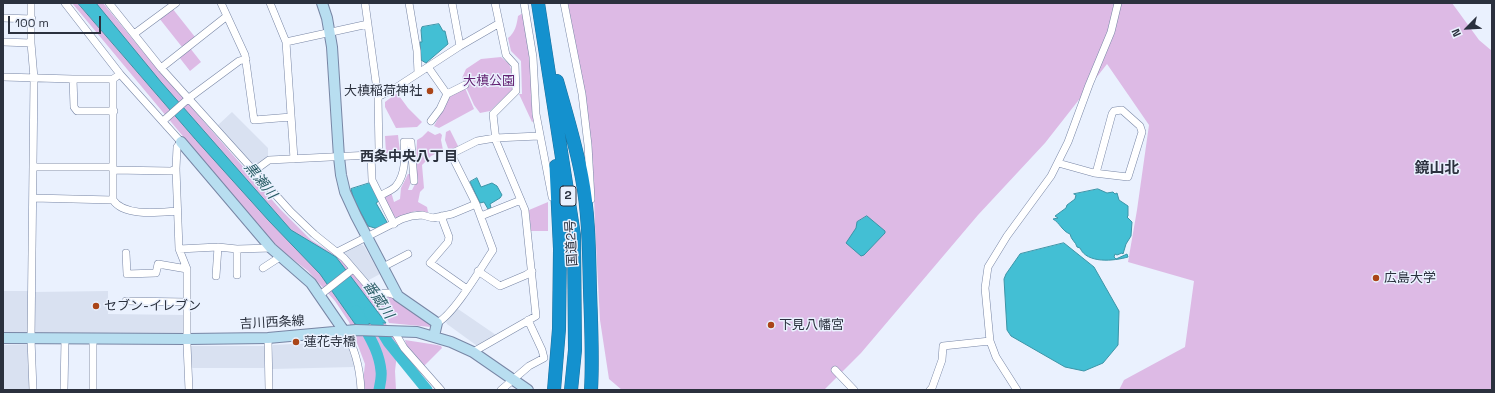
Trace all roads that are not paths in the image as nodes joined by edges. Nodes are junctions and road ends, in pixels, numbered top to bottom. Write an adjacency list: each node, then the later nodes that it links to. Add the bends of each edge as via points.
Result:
1 (31, 3): 18 (street)
2 (64, 3): 31 (street)
3 (109, 3): 22 (street)
4 (221, 3): 16 (street)
5 (270, 3): 24 (street)
6 (322, 3): 21 (street)
7 (365, 3): 19 (street)
8 (409, 3): 30 (street)
9 (452, 3): 26 (street)
10 (495, 3): 20 (street)
11 (524, 3): 44 (street, via 533,58)
12 (564, 3): 66 (street, via 582,94 588,145 592,222)
13 (1118, 3): 50 (street, via 1111,32)
14 (172, 4): 22 (street)
15 (538, 5): 66 (highway, via 573,136); 72 (highway, via 556,167); 115 (highway, 国道2号 / 2, via 574,234 575,350)
16 (227, 16): 27 (street); 29 (street)
17 (3, 18): 18 (street)
18 (32, 20): 25 (street)
19 (368, 24): 21 (street); 38 (street)
20 (498, 24): 26 (street); 45 (street, via 506,55 515,65 516,91 493,114)
21 (330, 32): 24 (street); 48 (street)
22 (134, 34): 29 (street)
23 (3, 42): 25 (street)
24 (286, 42): 41 (street)
25 (31, 43): 33 (street)
26 (460, 46): 28 (street)
27 (246, 59): 39 (street, via 239,61); 41 (street, via 254,120)
28 (428, 67): 30 (street); 37 (street)
29 (161, 68): 39 (street)
30 (418, 73): 38 (street, via 397,88)
31 (120, 74): 35 (street); 42 (street)
32 (3, 77): 33 (street)
33 (34, 78): 34 (street); 51 (street)
34 (73, 79): 35 (street); 40 (street, via 74,107 77,111)
35 (113, 79): 40 (street)
36 (465, 85): 37 (street)
37 (447, 94): 43 (street)
38 (378, 97): 47 (street, via 378,152)
39 (188, 99): 42 (street); 54 (street)
40 (114, 111): 52 (street)
41 (291, 117): 49 (street)
42 (164, 120): 46 (street)
43 (431, 121)
44 (539, 136): 45 (street); 72 (street, via 556,212)
45 (495, 138): 60 (street); 61 (street, via 477,140 451,154)
46 (181, 142): 53 (street, via 177,147); 69 (street)
47 (371, 155): 48 (street); 57 (street, via 372,180)
48 (339, 156): 49 (street); 67 (street, via 345,192)
49 (294, 159): 54 (street, via 269,160)
50 (1058, 163): 55 (street); 101 (street, via 988,267 985,288)
51 (33, 168): 52 (street); 58 (street)
52 (113, 168): 53 (street, via 171,171); 59 (street)
53 (176, 169): 62 (street)
54 (254, 171): 73 (street, via 291,212)
55 (1096, 173): 55 (street, via 1128,177 1142,132 1140,126 1122,110 1112,114)
56 (414, 180): 57 (street, via 411,142 404,142 405,157 401,176 396,186)
57 (380, 196): 65 (street)
58 (33, 198): 59 (street); 97 (street)
59 (113, 200): 62 (street, via 116,205 127,210)
60 (520, 200): 64 (street); 82 (street, via 525,210)
61 (476, 204): 63 (street, via 460,212); 64 (street)
62 (178, 212): 70 (street)
63 (441, 216): 65 (street, via 412,216); 85 (street, via 449,237 448,242 430,263)
64 (481, 216): 81 (street, via 493,250)
65 (394, 224): 67 (street)
66 (588, 225): 116 (highway)
67 (367, 238): 73 (street); 77 (street)
68 (218, 247): 70 (street); 71 (street); 84 (street)
69 (271, 248): 71 (street); 76 (street)
70 (180, 249): 79 (street)
71 (237, 249): 83 (street)
72 (560, 249): 114 (highway, via 559,329)
73 (336, 252): 80 (street)
74 (126, 253): 79 (street, via 127,274 156,273 158,264)
75 (408, 254): 77 (street)
76 (280, 257): 78 (street); 86 (street)
77 (383, 267): 87 (street)
78 (263, 268)
79 (187, 269): 89 (street)
80 (352, 270): 86 (street); 87 (street, via 375,294 388,293)
81 (478, 271): 82 (street, via 500,286); 85 (street)
82 (532, 271): 90 (street, via 536,316)
83 (237, 275)
84 (216, 276)
85 (467, 289): 91 (street, via 442,321)
86 (322, 294): 92 (street)
87 (398, 296): 91 (street)
88 (126, 302): 89 (street)
89 (187, 302): 100 (street)
90 (528, 320): 102 (street); 104 (street, via 544,358)
91 (437, 323): 94 (street)
92 (344, 331): 93 (street, 吉川西条線); 96 (street, 吉川西条線); 110 (street, via 351,341 359,366)
93 (393, 331): 94 (street, 吉川西条線); 111 (street, via 404,348)
94 (434, 336): 102 (street, 吉川西条線)
95 (3, 338): 97 (street, 吉川西条線)
96 (268, 338): 100 (street, 吉川西条線); 109 (street)
97 (32, 339): 98 (street, 吉川西条線); 105 (street)
98 (66, 339): 99 (street, 吉川西条線); 106 (street)
99 (93, 339): 100 (street, 吉川西条線); 107 (street)
100 (187, 339): 108 (street)
101 (990, 341): 118 (street, via 943,346 942,360); 119 (street, via 996,357)
102 (472, 352): 104 (street, 吉川西条線)
103 (835, 370): 117 (street)
104 (512, 380): 112 (street); 113 (street, 吉川西条線)
105 (33, 390)
106 (64, 390)
107 (93, 390)
108 (189, 390)
109 (269, 390)
110 (361, 390)
111 (441, 390)
112 (501, 390)
113 (528, 390)
114 (554, 390)
115 (572, 390)
116 (591, 390)
117 (854, 390)
118 (932, 390)
119 (1017, 390)

